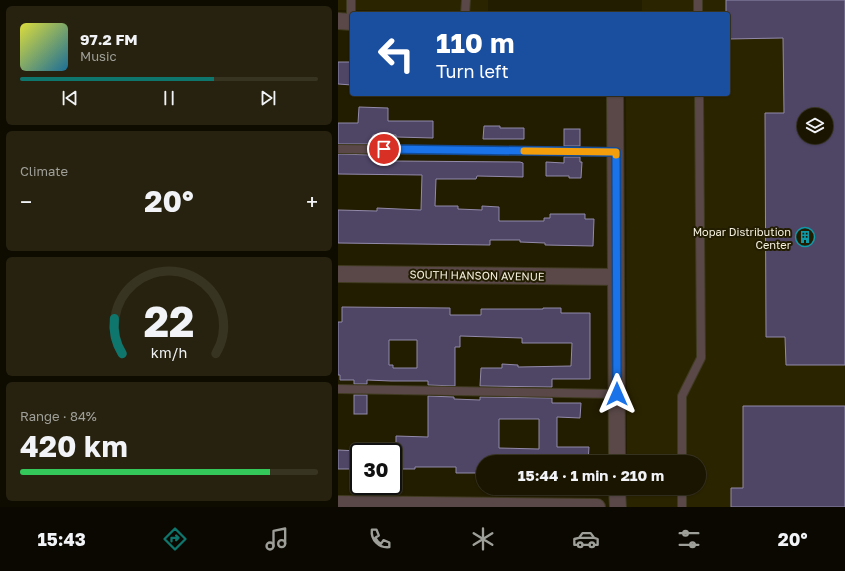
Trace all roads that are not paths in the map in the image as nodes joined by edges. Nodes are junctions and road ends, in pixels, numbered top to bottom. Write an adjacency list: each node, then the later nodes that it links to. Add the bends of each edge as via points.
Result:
1 (351, 0): 6 (lane)
2 (466, 0): 4 (lane)
3 (698, 0): 5 (lane)
4 (466, 12)
5 (698, 12)
6 (347, 22)
7 (615, 96): 10 (street)
8 (699, 96): 16 (lane, via 701,358 682,396)
9 (338, 149): 10 (lane)
10 (616, 152): 12 (street)
11 (338, 274): 12 (street, SOUTH HANSON AVENUE)
12 (616, 277): 14 (street)
13 (338, 389): 14 (lane)
14 (617, 394): 15 (street)
15 (617, 455)
16 (682, 455)
17 (618, 495): 21 (street)
18 (682, 495): 22 (lane)
19 (338, 504): 20 (street)
20 (597, 507)
21 (618, 507)
22 (682, 507)

